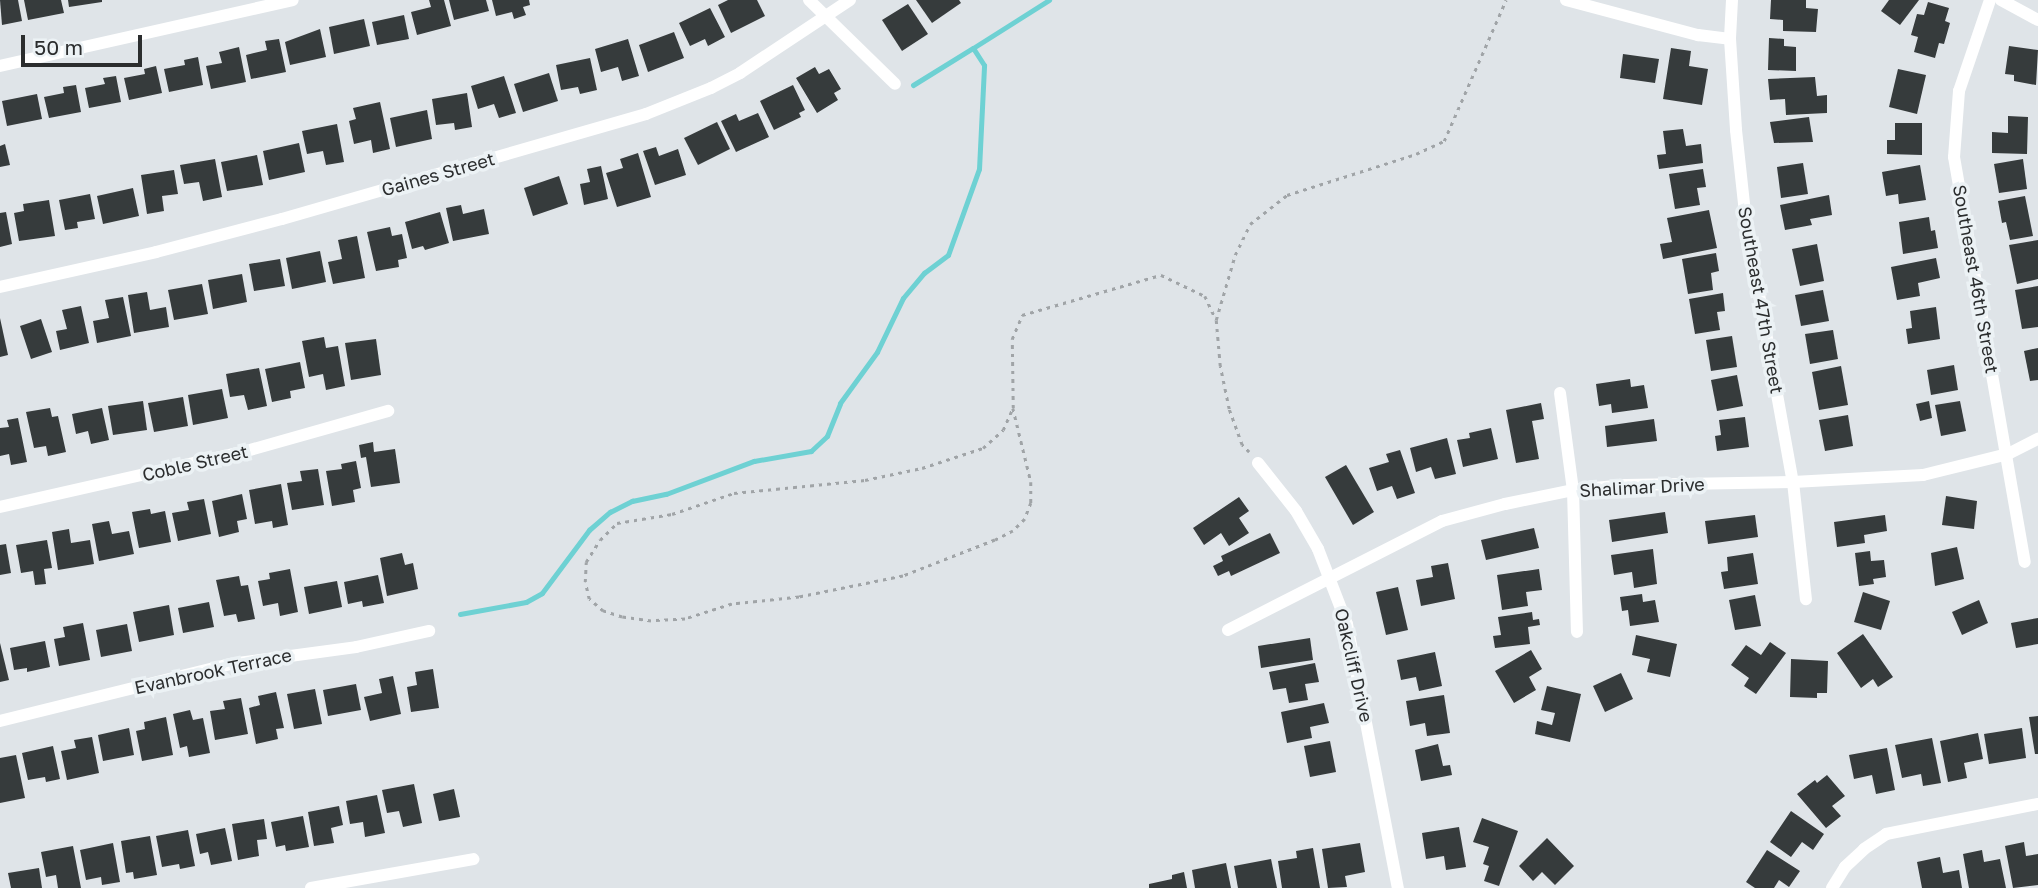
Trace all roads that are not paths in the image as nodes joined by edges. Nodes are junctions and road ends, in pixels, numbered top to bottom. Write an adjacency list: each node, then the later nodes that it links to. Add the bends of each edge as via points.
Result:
1 (293, 0): 11 (street)
2 (809, 0): 8 (street)
3 (850, 0): 8 (street, Gaines Street)
4 (1566, 0): 10 (street, via 1698,35)
5 (1732, 0): 10 (street, Southeast 47th Street)
6 (1990, 0): 17 (street, Southeast 46th Street, via 1959,91 1954,157)
7 (2001, 0): 9 (street)
8 (825, 17): 12 (street); 13 (street, Gaines Street, via 740,73 646,114 282,219)
9 (2038, 20)
10 (1730, 39): 19 (street, Southeast 47th Street, via 1746,222)
11 (0, 66)
12 (895, 84)
13 (0, 287)
14 (1560, 393): 20 (street)
15 (388, 411): 21 (street, Coble Street, via 243,452)
16 (2038, 439): 17 (street, Shalimar Drive)
17 (2008, 454): 19 (street, Shalimar Drive, via 1923,475); 22 (street, Southeast 46th Street)
18 (1258, 463): 23 (street, Oakcliff Drive, via 1296,510)
19 (1793, 482): 20 (street, Shalimar Drive, via 1626,485); 24 (street, Southeast 47th Street)
20 (1573, 491): 23 (street, Shalimar Drive, via 1441,521); 27 (street)
21 (0, 507)
22 (2025, 562)
23 (1331, 576): 25 (street, Shalimar Drive); 32 (street, Oakcliff Drive, via 1347,624)
24 (1806, 599)
25 (1228, 630)
26 (429, 631): 28 (street, Evanbrook Terrace, via 355,647 231,664)
27 (1577, 632)
28 (0, 721)
29 (2038, 804): 33 (street, via 1886,834 1845,867)
30 (472, 859): 31 (street)
31 (311, 888)
32 (1398, 888)
33 (1832, 888)

